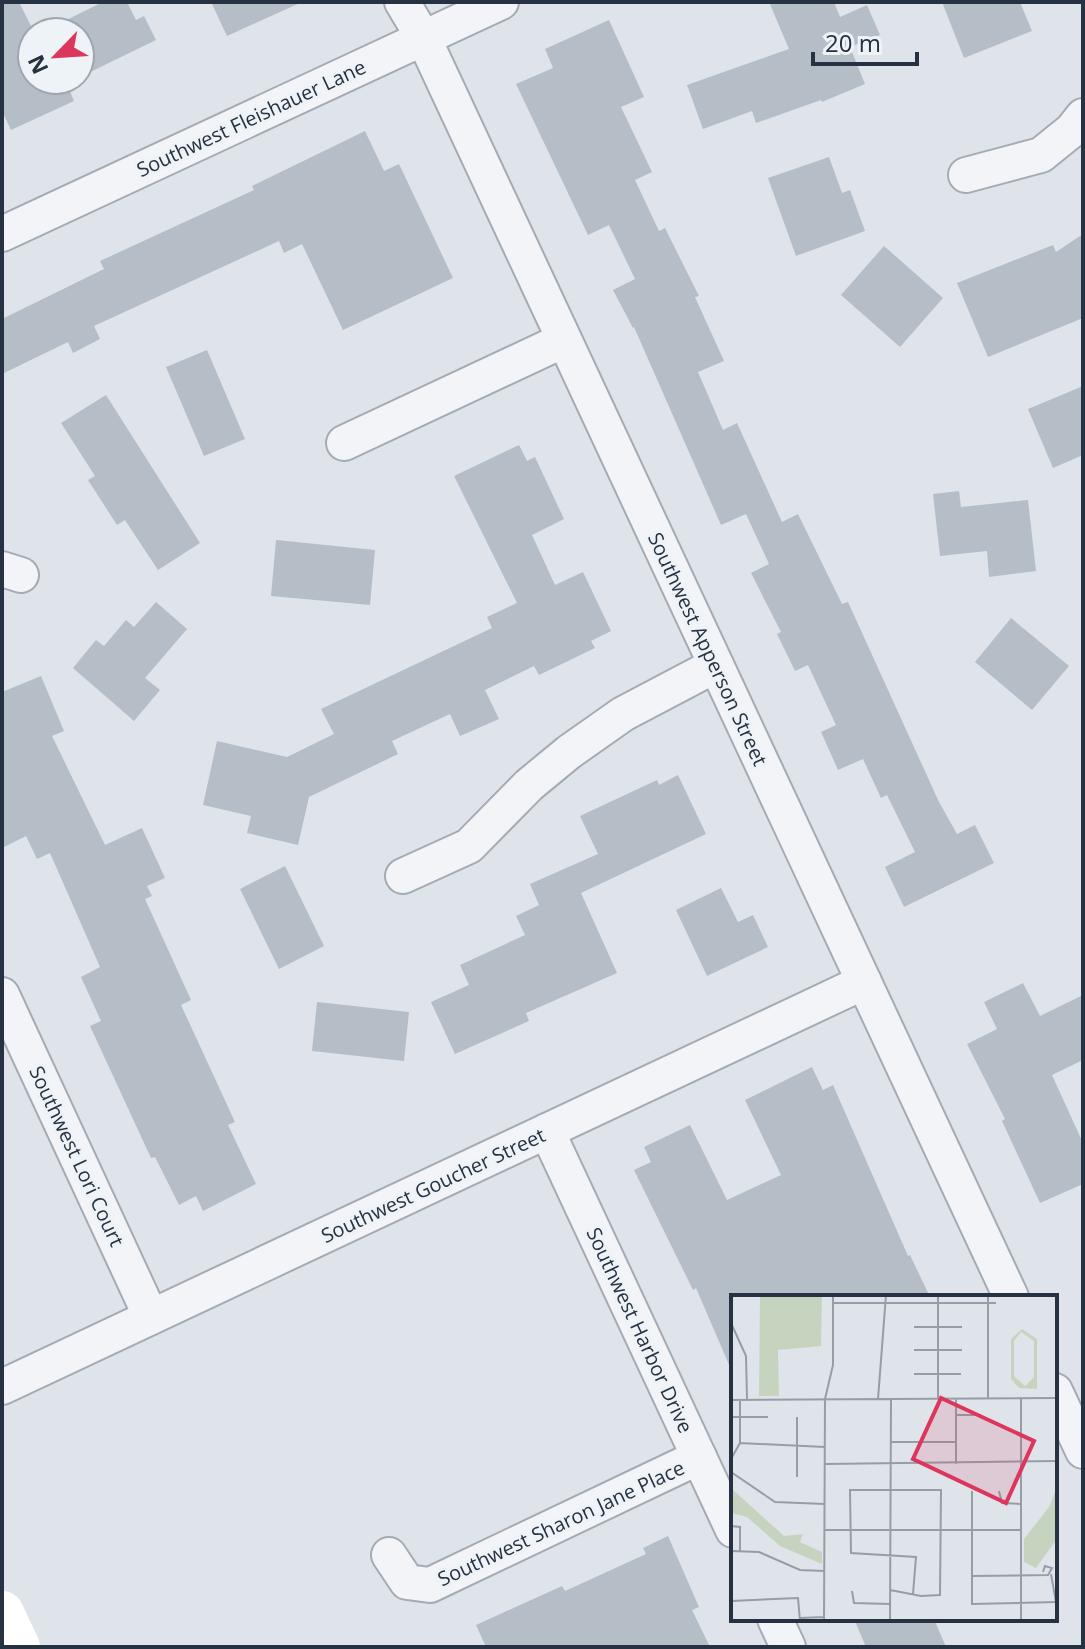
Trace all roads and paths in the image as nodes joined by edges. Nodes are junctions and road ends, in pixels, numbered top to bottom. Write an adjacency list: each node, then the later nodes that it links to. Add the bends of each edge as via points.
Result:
1 (402, 2): 3 (street, Southwest Apperson Street)
2 (501, 2): 3 (street, Southwest Fleishauer Lane)
3 (423, 37): 6 (street, Southwest Fleishauer Lane); 7 (street, Southwest Apperson Street)
4 (1083, 116): 5 (street, via 1041,155)
5 (966, 175)
6 (2, 234)
7 (564, 340): 8 (street); 9 (street, Southwest Apperson Street)
8 (344, 443)
9 (716, 665): 10 (street, via 623,714 569,752 469,846); 11 (street, Southwest Apperson Street)
10 (403, 876)
11 (864, 982): 13 (street, Southwest Goucher Street); 14 (street, Southwest Apperson Street)
12 (2, 995): 15 (street, Southwest Lori Court)
13 (547, 1131): 15 (street, Southwest Goucher Street); 19 (street, Southwest Harbor Drive)
14 (1010, 1295)
15 (151, 1317): 16 (street, Southwest Goucher Street)
16 (2, 1387)
17 (1057, 1395): 18 (street)
18 (1083, 1451)
19 (699, 1457): 20 (street, Southwest Harbor Drive); 21 (street, Southwest Sharon Jane Place, via 430,1585 407,1582)
20 (731, 1526)
21 (389, 1555)
22 (2, 1613): 24 (main road)
23 (776, 1621): 25 (street)
24 (18, 1647)
25 (788, 1647)

